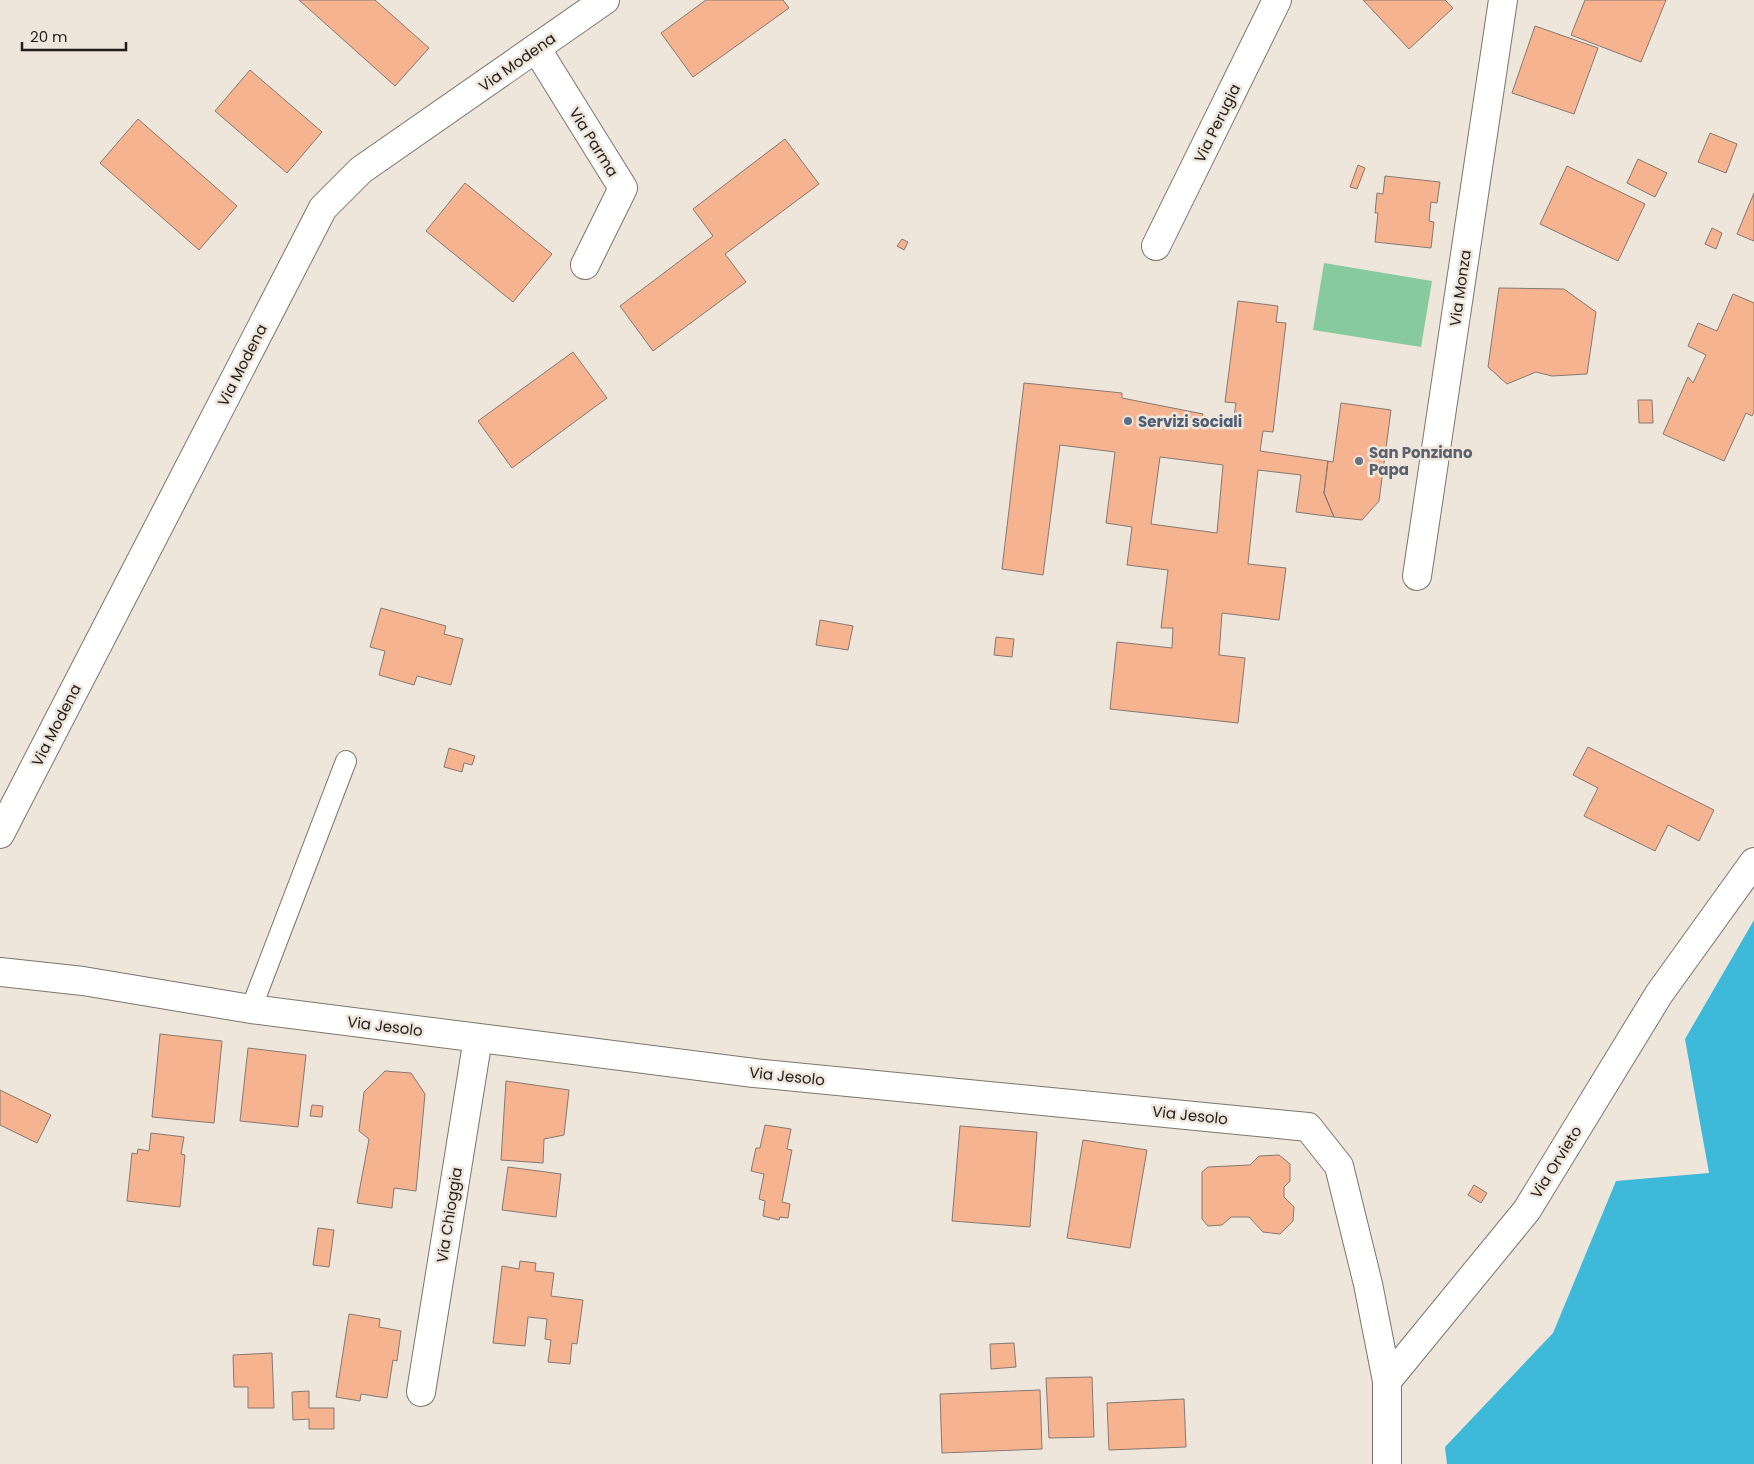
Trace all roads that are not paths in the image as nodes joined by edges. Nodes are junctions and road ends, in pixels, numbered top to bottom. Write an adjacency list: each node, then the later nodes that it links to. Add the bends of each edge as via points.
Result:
1 (605, 0): 4 (street, Via Modena)
2 (1277, 0): 5 (street, Via Perugia)
3 (1503, 0): 7 (street, Via Monza)
4 (536, 48): 6 (street, Via Parma, via 623,188); 9 (street, Via Modena, via 361,170 323,208)
5 (1156, 246)
6 (585, 264)
7 (1417, 576)
8 (346, 760): 12 (lane)
9 (0, 834)
10 (1754, 862): 14 (street, Via Orvieto, via 1659,994 1527,1210)
11 (0, 972): 12 (street, Via Jesolo, via 83,981)
12 (251, 1009): 13 (street, Via Jesolo)
13 (478, 1038): 14 (street, Via Jesolo, via 754,1073 1308,1127 1339,1166 1368,1284); 15 (street, Via Chioggia)
14 (1386, 1381): 16 (street)
15 (421, 1392)
16 (1387, 1464)

